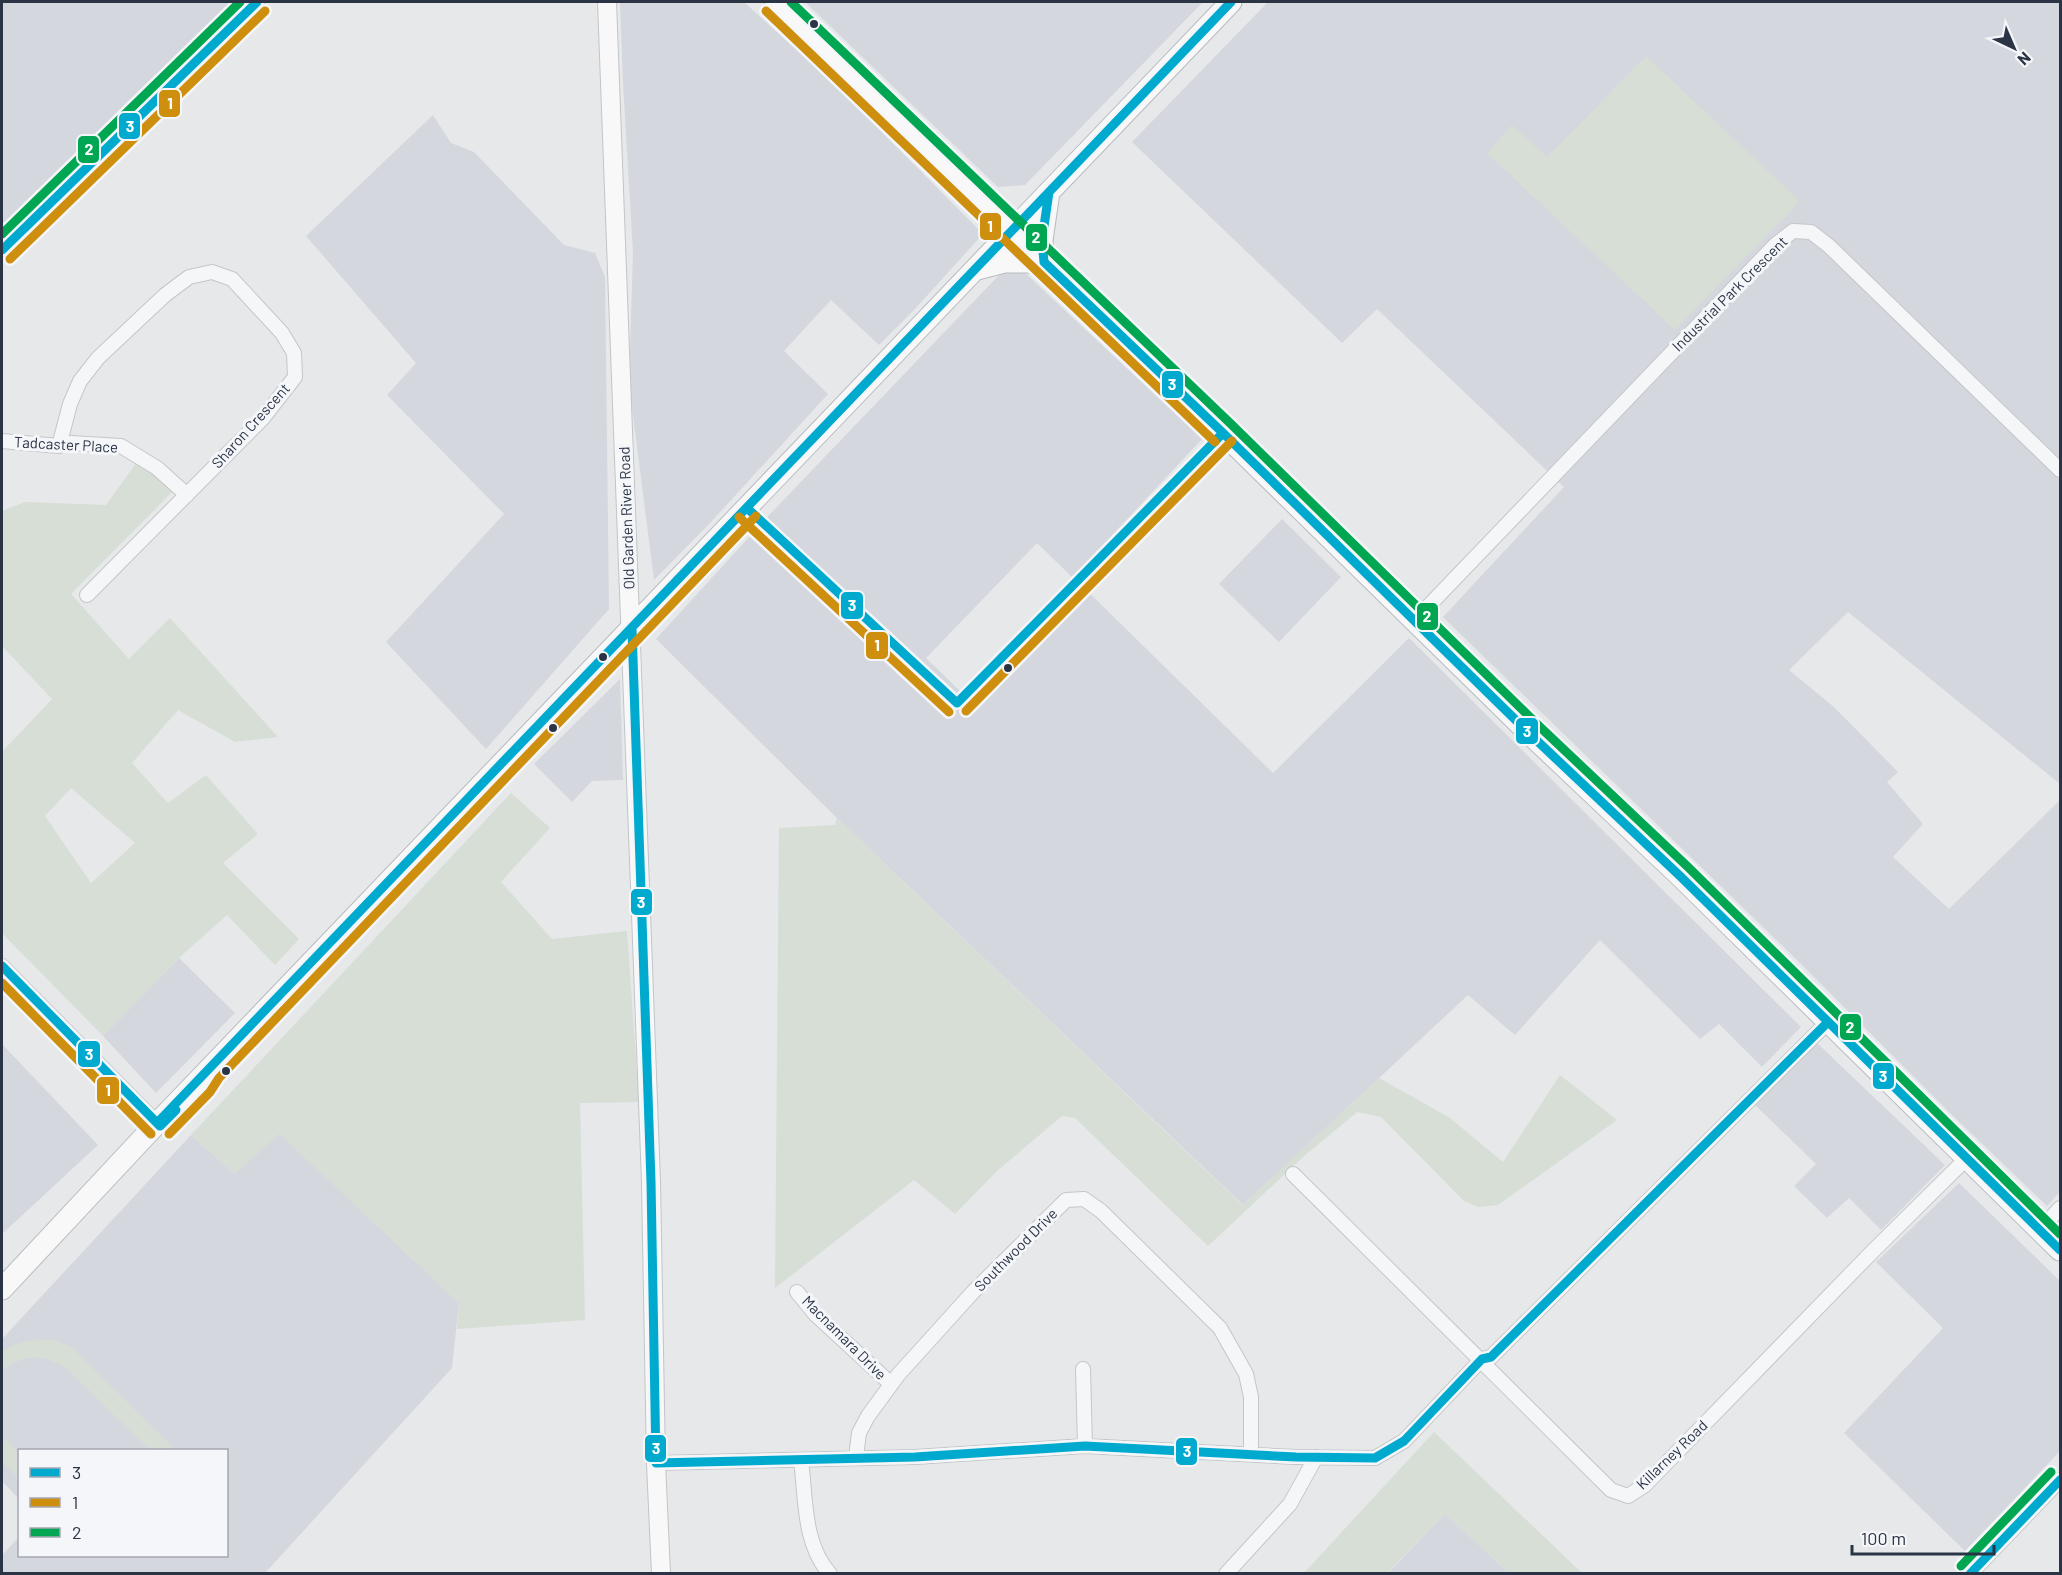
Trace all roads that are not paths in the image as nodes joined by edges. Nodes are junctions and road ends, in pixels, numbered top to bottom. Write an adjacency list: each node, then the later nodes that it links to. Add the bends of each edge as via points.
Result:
1 (253, 2): 7 (street)
2 (607, 2): 16 (main road, Old Garden River Road)
3 (774, 2): 6 (main road)
4 (1232, 2): 5 (highway)
5 (1049, 192): 6 (highway); 8 (highway, via 1042,240)
6 (1012, 232): 8 (highway); 9 (highway)
7 (2, 250)
8 (1044, 262): 9 (highway, via 1004,262); 15 (highway)
9 (974, 270): 16 (highway)
10 (2, 441): 11 (street, Tadcaster Place)
11 (59, 446): 13 (street, Tadcaster Place, via 121,446 157,468); 13 (street, Sharon Crescent, via 80,381 98,358 189,277 212,272 232,279 282,333 294,353 295,377 263,418)
12 (2061, 470): 15 (street, Industrial Park Crescent, via 1829,246 1811,232 1793,231 1775,245)
13 (187, 495): 14 (street, Sharon Crescent)
14 (87, 595)
15 (1415, 620): 18 (highway)
16 (632, 628): 19 (highway); 35 (main road, Old Garden River Road, via 651,1170)
17 (2, 966): 19 (street)
18 (1827, 1022): 20 (highway); 27 (street, via 1491,1357)
19 (158, 1125): 25 (highway)
20 (1968, 1157): 23 (highway); 27 (street, Killarney Road, via 1645,1485 1628,1496 1611,1490)
21 (1293, 1174): 27 (street, Killarney Road)
22 (2061, 1208): 23 (street)
23 (2040, 1230): 24 (highway)
24 (2061, 1250)
25 (2, 1289)
26 (797, 1292): 29 (street, Macnamara Drive, via 815,1314)
27 (1482, 1359): 33 (street, via 1404,1441 1375,1458)
28 (1083, 1369): 30 (street)
29 (891, 1384): 31 (street, Southwood Drive, via 973,1292 1066,1200 1084,1199 1220,1328 1246,1374 1251,1397); 32 (street, Southwood Drive, via 859,1433)
30 (1085, 1446): 31 (street); 32 (street)
31 (1251, 1454): 33 (street)
32 (856, 1457): 34 (street)
33 (1316, 1457): 39 (street, via 1290,1504)
34 (801, 1460): 35 (street); 38 (street, via 811,1541)
35 (656, 1463): 37 (main road, Old Garden River Road)
36 (2061, 1480): 40 (street)
37 (661, 1574)
38 (830, 1574)
39 (1226, 1574)
40 (1970, 1574)

